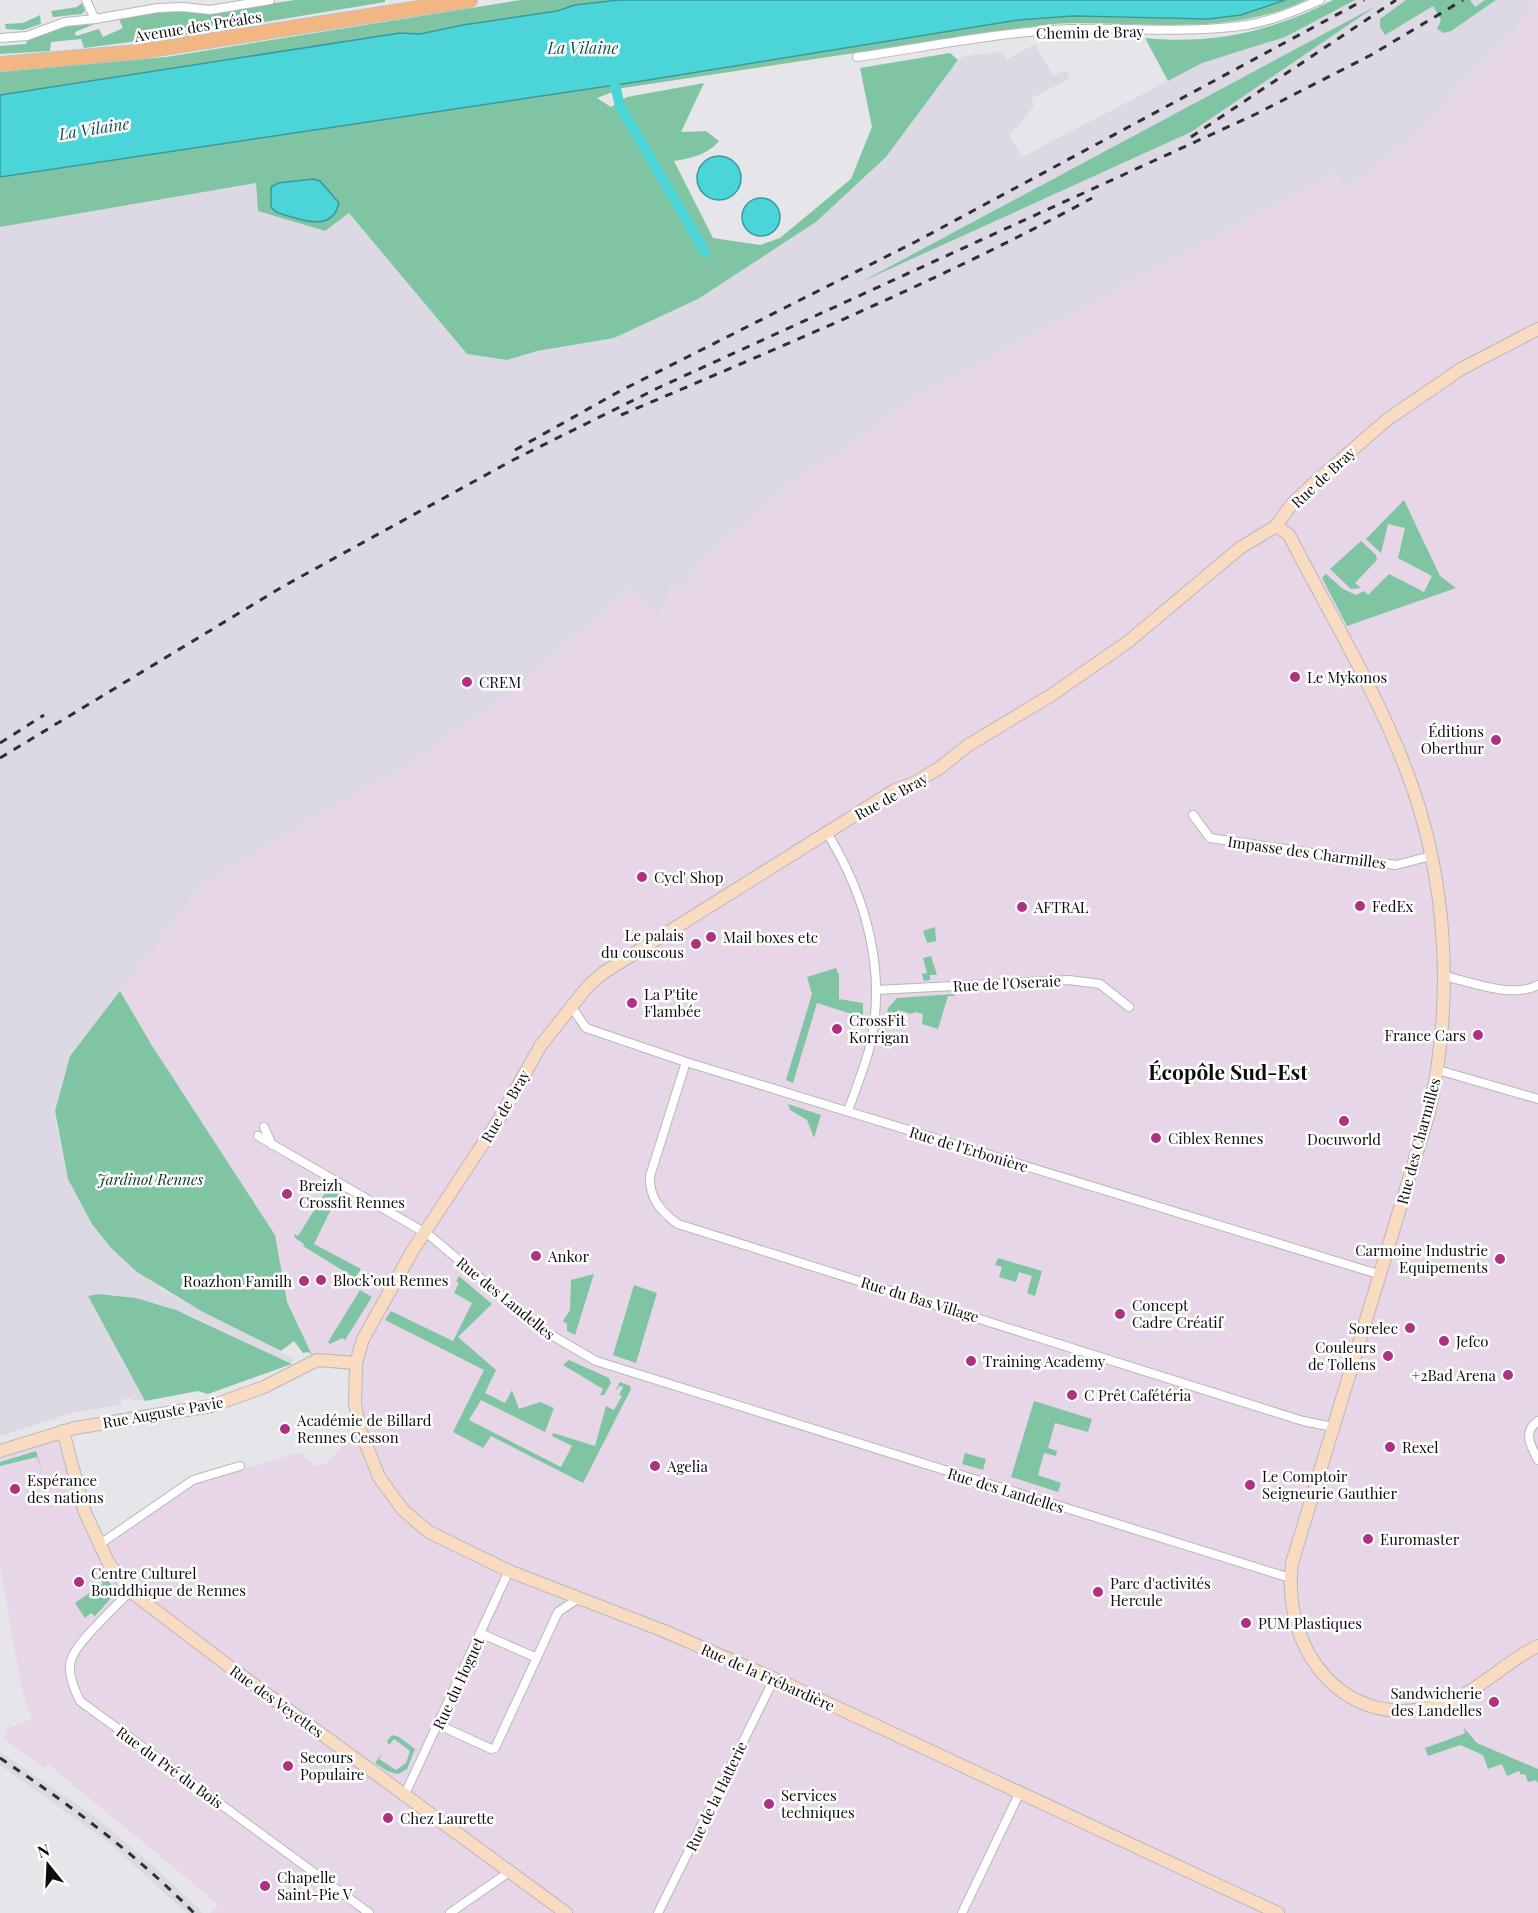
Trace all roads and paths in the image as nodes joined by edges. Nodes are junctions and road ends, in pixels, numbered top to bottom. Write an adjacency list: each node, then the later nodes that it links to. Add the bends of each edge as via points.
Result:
1 (86, 0): 5 (street)
2 (270, 0): 5 (street, via 210,10 159,8)
3 (470, 0): 8 (main road, Avenue des Préales, via 137,52)
4 (1320, 0): 7 (street, Chemin de Bray, via 1249,25 1197,31 1071,29 1017,33)
5 (95, 19): 6 (street, via 65,22 27,36)
6 (0, 38)
7 (857, 57)
8 (0, 64)
9 (1538, 329): 10 (street, Rue de Bray, via 1461,369 1388,419 1314,483 1284,512)
10 (1276, 526): 12 (street, Rue de Bray, via 1240,548 1129,641 1053,694 967,746 941,767); 13 (street, Rue des Charmilles, via 1340,635 1401,758)
11 (1193, 815): 13 (street, Impasse des Charmilles, via 1210,837 1396,865)
12 (827, 832): 16 (street, via 863,909 871,939); 17 (street, Rue de Bray, via 620,960)
13 (1431, 856): 14 (street, Rue des Charmilles, via 1441,918)
14 (1444, 976): 15 (street, via 1513,991); 20 (street, Rue des Charmilles)
15 (1538, 985)
16 (876, 990): 18 (street, Rue de l'Oseraie, via 1069,980 1100,984); 22 (street, via 869,1050)
17 (571, 1006): 19 (street, Rue de l'Erbonière, via 586,1028); 26 (street, Rue de Bray, via 541,1044 498,1121)
18 (1129, 1007)
19 (686, 1062): 22 (street, Rue de l'Erbonière); 30 (street, Rue du Bas Village, via 649,1186 657,1205 678,1224 1303,1421)
20 (1438, 1070): 21 (street); 27 (street, Rue des Charmilles, via 1417,1155)
21 (1538, 1099)
22 (848, 1111): 27 (street, Rue de l'Erbonière)
23 (264, 1128): 25 (street)
24 (258, 1136): 25 (street, Rue des Landelles)
25 (272, 1145): 26 (street, Rue des Landelles)
26 (424, 1232): 28 (street, Rue de Bray, via 363,1339); 37 (street, Rue des Landelles, via 541,1329 596,1361)
27 (1378, 1274): 30 (street, Rue des Charmilles)
28 (356, 1363): 31 (street, Rue Auguste Pavie, via 317,1360 264,1387 211,1406); 36 (street, Rue de la Frébardière, via 354,1391 360,1429 379,1477 403,1510 429,1532)
29 (1538, 1422): 33 (street, via 1529,1435)
30 (1333, 1427): 37 (street, Rue des Charmilles)
31 (63, 1431): 32 (street, Rue Auguste Pavie); 35 (street, Rue des Veyettes, via 84,1510)
32 (0, 1451)
33 (1538, 1460)
34 (240, 1466): 35 (street, via 193,1480)
35 (100, 1544): 38 (street, Rue des Veyettes)
36 (509, 1571): 39 (street, Rue de la Frébardière); 40 (street, Rue du Hoguet)
37 (1290, 1578): 41 (street, via 1294,1623 1314,1665 1347,1695 1377,1706 1410,1711 1442,1705 1466,1694)
38 (130, 1591): 46 (street, Rue des Veyettes); 48 (street, Rue du Pré du Bois, via 74,1652 70,1667 80,1701)
39 (579, 1598): 42 (street, via 558,1612); 43 (street, Rue de la Frébardière)
40 (480, 1633): 42 (street); 44 (street, Rue du Hoguet)
41 (1538, 1646)
42 (537, 1658): 44 (street, via 495,1748)
43 (774, 1679): 45 (street, Rue de la Frébardière); 51 (street, Rue de la Hatterie)
44 (439, 1725): 46 (street, Rue du Hoguet)
45 (1020, 1792): 52 (street); 53 (street, Rue de la Frébardière)
46 (405, 1794): 47 (street, Rue des Veyettes)
47 (509, 1872): 49 (street); 50 (street, Rue des Veyettes)
48 (369, 1913)
49 (450, 1913)
50 (566, 1913)
51 (658, 1913)
52 (962, 1913)
53 (1278, 1913)

